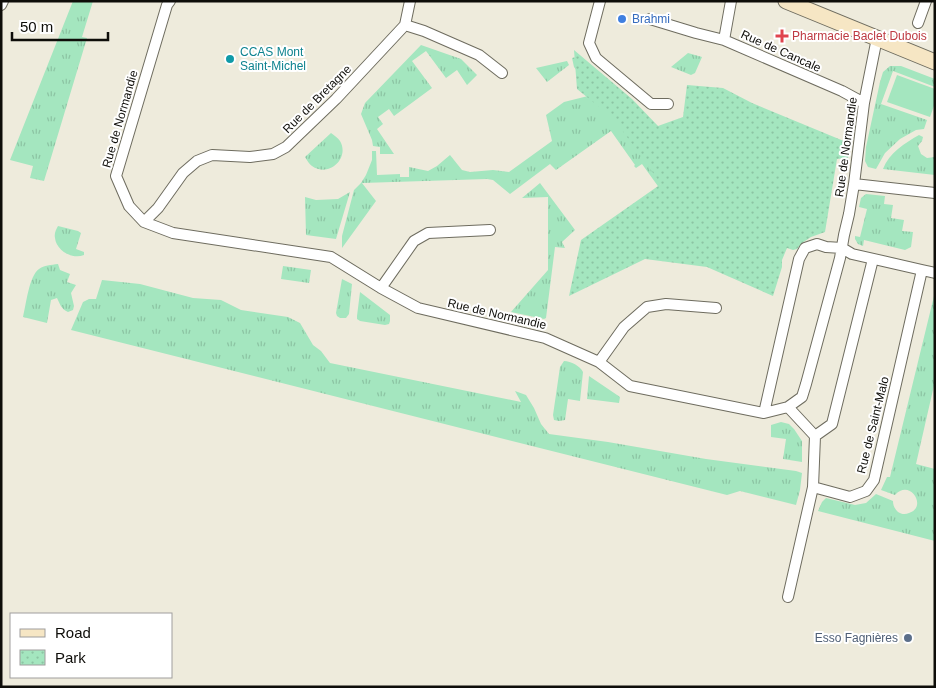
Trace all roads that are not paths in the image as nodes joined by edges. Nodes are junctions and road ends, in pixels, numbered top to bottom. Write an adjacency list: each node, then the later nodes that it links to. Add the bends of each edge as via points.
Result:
1 (3, 1): 8 (street)
2 (170, 1): 20 (street, Rue de Normandie, via 116,176 128,206)
3 (410, 1): 11 (street)
4 (600, 1): 17 (street, via 589,43 596,58 651,104)
5 (731, 1): 13 (street, Rue de Cancale)
6 (786, 1): 12 (main road)
7 (926, 1): 10 (street)
8 (1, 5)
9 (650, 19): 13 (street)
10 (918, 23)
11 (406, 25): 15 (street, via 479,55); 20 (street, Rue de Bretagne, via 286,147 273,154 250,157 212,155 197,161 183,173)
12 (877, 38): 14 (main road); 16 (street, Rue de Normandie)
13 (724, 40): 16 (street, Rue de Cancale)
14 (935, 62)
15 (502, 73)
16 (864, 103): 18 (street, Rue de Normandie)
17 (668, 104)
18 (854, 184): 19 (street); 22 (street, Rue de Normandie)
19 (935, 194)
20 (144, 222): 26 (street, Rue de Normandie, via 173,233 331,257)
21 (490, 230): 26 (street, via 428,233 414,241)
22 (842, 248): 23 (street); 29 (street, Rue de Normandie, via 802,397); 30 (street, via 817,244 805,248 799,259)
23 (873, 259): 24 (street); 31 (street, via 832,424)
24 (922, 270): 25 (street); 32 (street, Rue de Saint-Malo, via 874,480 866,492 850,497)
25 (935, 273)
26 (381, 288): 28 (street, Rue de Normandie, via 418,308 545,338)
27 (716, 308): 28 (street, via 666,304 647,308 624,327)
28 (599, 362): 30 (street, Rue de Normandie, via 630,386)
29 (788, 407): 30 (street, Rue de Normandie); 31 (street)
30 (764, 413)
31 (815, 436): 32 (street)
32 (813, 487): 33 (street)
33 (788, 597)

